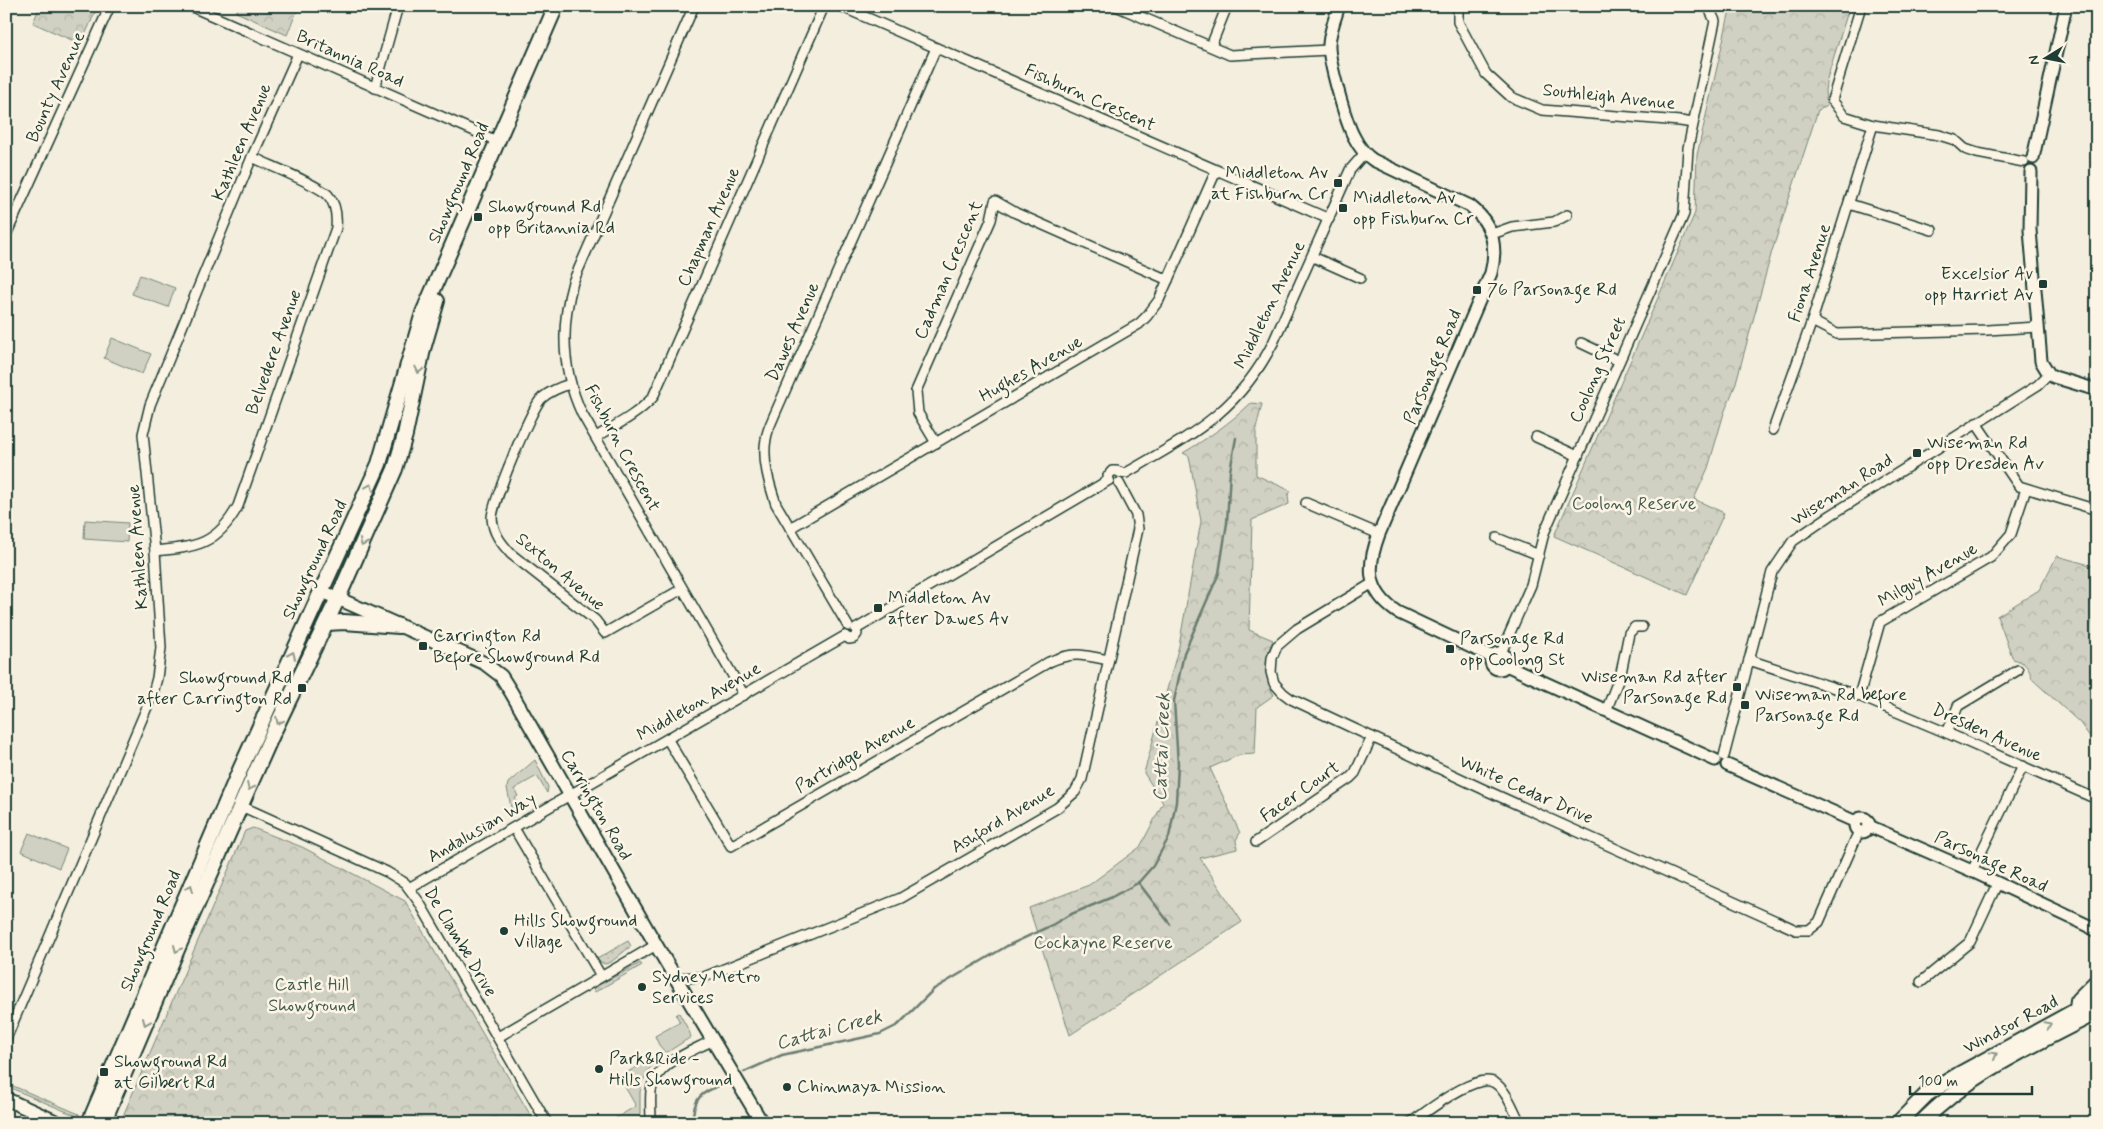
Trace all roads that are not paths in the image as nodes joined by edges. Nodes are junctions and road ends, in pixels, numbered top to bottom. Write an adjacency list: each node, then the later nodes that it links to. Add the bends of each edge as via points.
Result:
1 (110, 6): 32 (street, Bounty Avenue)
2 (190, 6): 19 (street, Britannia Road)
3 (398, 6): 20 (street)
4 (556, 6): 23 (main road, Showground Road)
5 (567, 6): 62 (main road, Showground Road, one-way to 62, via 442,288 423,348 395,469)
6 (694, 6): 42 (street, Fishburn Crescent, via 573,282 564,323 565,359)
7 (824, 6): 46 (street, Chapman Avenue, via 653,397 644,408)
8 (840, 6): 17 (street, Fishburn Crescent)
9 (1116, 6): 16 (street)
10 (1227, 6): 16 (street)
11 (1339, 6): 18 (street)
12 (1458, 6): 21 (street, Southleigh Avenue, via 1458,22 1486,74 1511,97 1542,110)
13 (1708, 6): 21 (street, Coolong Street, via 1715,21)
14 (1861, 6): 22 (street, via 1832,100 1844,116)
15 (2066, 6): 26 (street)
16 (1211, 46): 18 (street, via 1230,55)
17 (936, 48): 27 (street, Fishburn Crescent); 54 (street, Dawes Avenue, via 766,438 769,484)
18 (1329, 50): 24 (street, via 1352,135)
19 (298, 54): 20 (street, Britannia Road); 25 (street, Kathleen Avenue)
20 (375, 88): 23 (street, Britannia Road)
21 (1693, 124): 40 (street, Coolong Street, via 1687,153 1684,214)
22 (1873, 125): 26 (street, via 1939,135 1955,140 1977,154); 28 (street, Fiona Avenue)
23 (497, 142): 61 (main road, Showground Road, one-way to 23, via 380,464 423,313)
24 (1364, 154): 30 (street, Middleton Avenue, via 1350,170); 33 (street, via 1470,206)
25 (252, 157): 57 (street, Kathleen Avenue, via 150,405 144,434); 57 (street, Belvedere Avenue, via 321,190 332,202 336,228 233,515 217,534 204,543)
26 (2029, 164): 38 (street, via 2029,223)
27 (1216, 171): 30 (street, Fishburn Crescent); 36 (street, Hughes Avenue)
28 (1849, 204): 31 (street); 37 (street, Fiona Avenue)
29 (1567, 215): 33 (street, via 1554,222 1512,227)
30 (1329, 219): 34 (street, Middleton Avenue)
31 (1932, 230)
32 (7, 232)
33 (1492, 234): 55 (street, Parsonage Road, via 1491,273)
34 (1313, 257): 35 (street); 50 (street, Middleton Avenue, via 1263,363 1233,402 1199,430)
35 (1360, 278)
36 (1168, 280): 48 (street, Hughes Avenue, via 1153,310 1139,324); 48 (street, Cadman Crescent, via 995,201 991,220 916,392 918,413)
37 (1812, 321): 38 (street, via 1837,334); 45 (street, Fiona Avenue)
38 (2038, 327): 41 (street, via 2041,361)
39 (1581, 343): 40 (street)
40 (1619, 361): 49 (street, Coolong Street)
41 (2049, 374): 43 (street, via 2059,380); 44 (street, Wiseman Road, via 2038,386)
42 (570, 384): 46 (street, Fishburn Crescent); 60 (street, Sexton Avenue, via 541,398 533,413 492,516 500,542 595,620 605,633)
43 (2097, 390)
44 (1976, 423): 51 (street, via 2015,482); 69 (street, Wiseman Road, via 1793,542 1772,572)
45 (1773, 430)
46 (596, 437): 60 (street, Fishburn Crescent)
47 (1536, 437): 49 (street)
48 (936, 443): 54 (street, Hughes Avenue)
49 (1578, 456): 58 (street, Coolong Street, via 1544,533)
50 (1120, 478): 65 (street, via 1114,484 1109,480); 68 (street, Ashford Avenue, via 1136,515 1138,529)
51 (2026, 489): 53 (street); 72 (street, Milguy Avenue, via 2011,534 1991,557 1880,622)
52 (1306, 502): 55 (street)
53 (2097, 510)
54 (790, 528): 65 (street, Dawes Avenue)
55 (1379, 534): 59 (street, Parsonage Road, via 1371,555)
56 (1497, 538): 58 (street)
57 (155, 551): 98 (street, Kathleen Avenue, via 161,648 153,693)
58 (1539, 555): 67 (street, Coolong Street, via 1531,585)
59 (1373, 583): 67 (street, Parsonage Road, via 1385,603 1397,612); 75 (street, White Cedar Drive, via 1280,642 1272,658 1271,672 1278,688 1291,699)
60 (682, 589): 71 (street, Fishburn Crescent)
61 (321, 591): 62 (main road, Carrington Road); 81 (main road, Showground Road, one-way to 61)
62 (338, 598): 63 (main road, Showground Road); 64 (main road, Carrington Road)
63 (327, 623): 64 (main road); 81 (main road, Showground Road, one-way to 81, via 272,735)
64 (399, 626): 79 (main road, Carrington Road, via 484,663 501,676)
65 (852, 627): 71 (street, Middleton Avenue, via 844,630 845,636)
66 (1642, 627): 73 (street, via 1635,627 1628,634 1621,673)
67 (1497, 655): 73 (street, Parsonage Road, via 1507,658 1506,665)
68 (1108, 660): 76 (street, Partridge Avenue, via 1078,654 1064,655 1049,662 731,846); 91 (street, Ashford Avenue, via 1082,779 1067,801 901,898 704,977)
69 (1749, 660): 72 (street, Dresden Avenue); 77 (street, Wiseman Road)
70 (2018, 670): 74 (street, via 1958,706)
71 (744, 695): 76 (street, Middleton Avenue)
72 (1860, 696): 74 (street, Dresden Avenue)
73 (1606, 711): 77 (street, Parsonage Road)
74 (1947, 732): 78 (street, Dresden Avenue)
75 (1372, 738): 82 (street, White Cedar Drive, via 1796,930 1809,930 1819,922); 84 (street, Facer Court, via 1350,778)
76 (668, 740): 79 (street, Middleton Avenue)
77 (1722, 760): 82 (street, Parsonage Road)
78 (2023, 766): 80 (street, Dresden Avenue); 85 (street)
79 (570, 796): 83 (street, Andalusian Way); 89 (main road, Carrington Road)
80 (2097, 798)
81 (234, 803): 87 (street, De Clambe Drive, via 387,872); 102 (main road, Showground Road, one-way to 81); 103 (main road, Showground Road, one-way to 103)
82 (1861, 826): 85 (street, Parsonage Road)
83 (514, 828): 87 (street, Andalusian Way); 90 (street)
84 (1256, 842)
85 (1972, 871): 86 (street, Parsonage Road)
86 (1997, 884): 88 (street, Parsonage Road); 93 (street, via 1970,942)
87 (409, 888): 97 (street, De Clambe Drive)
88 (2097, 932)
89 (656, 945): 90 (street); 91 (main road, Carrington Road)
90 (601, 976): 97 (street)
91 (676, 978): 99 (main road, Carrington Road)
92 (2097, 981): 95 (main road, via 2078,1000)
93 (1921, 982)
94 (2097, 999): 95 (main road, Windsor Road)
95 (2077, 1010): 109 (main road, Windsor Road, one-way to 95, via 1935,1089)
96 (2097, 1012): 110 (main road, Windsor Road, via 1979,1075 1937,1106)
97 (498, 1037): 104 (street, De Clambe Drive)
98 (6, 1039)
99 (713, 1040): 105 (street, via 660,1072 651,1091); 106 (main road, Carrington Road)
100 (6, 1100): 101 (main road)
101 (54, 1121)
102 (89, 1123)
103 (103, 1123)
104 (548, 1123)
105 (651, 1123)
106 (762, 1123)
107 (1410, 1123): 108 (street, via 1470,1084 1488,1080 1497,1084)
108 (1520, 1123)
109 (1898, 1123)
110 (1921, 1123)

